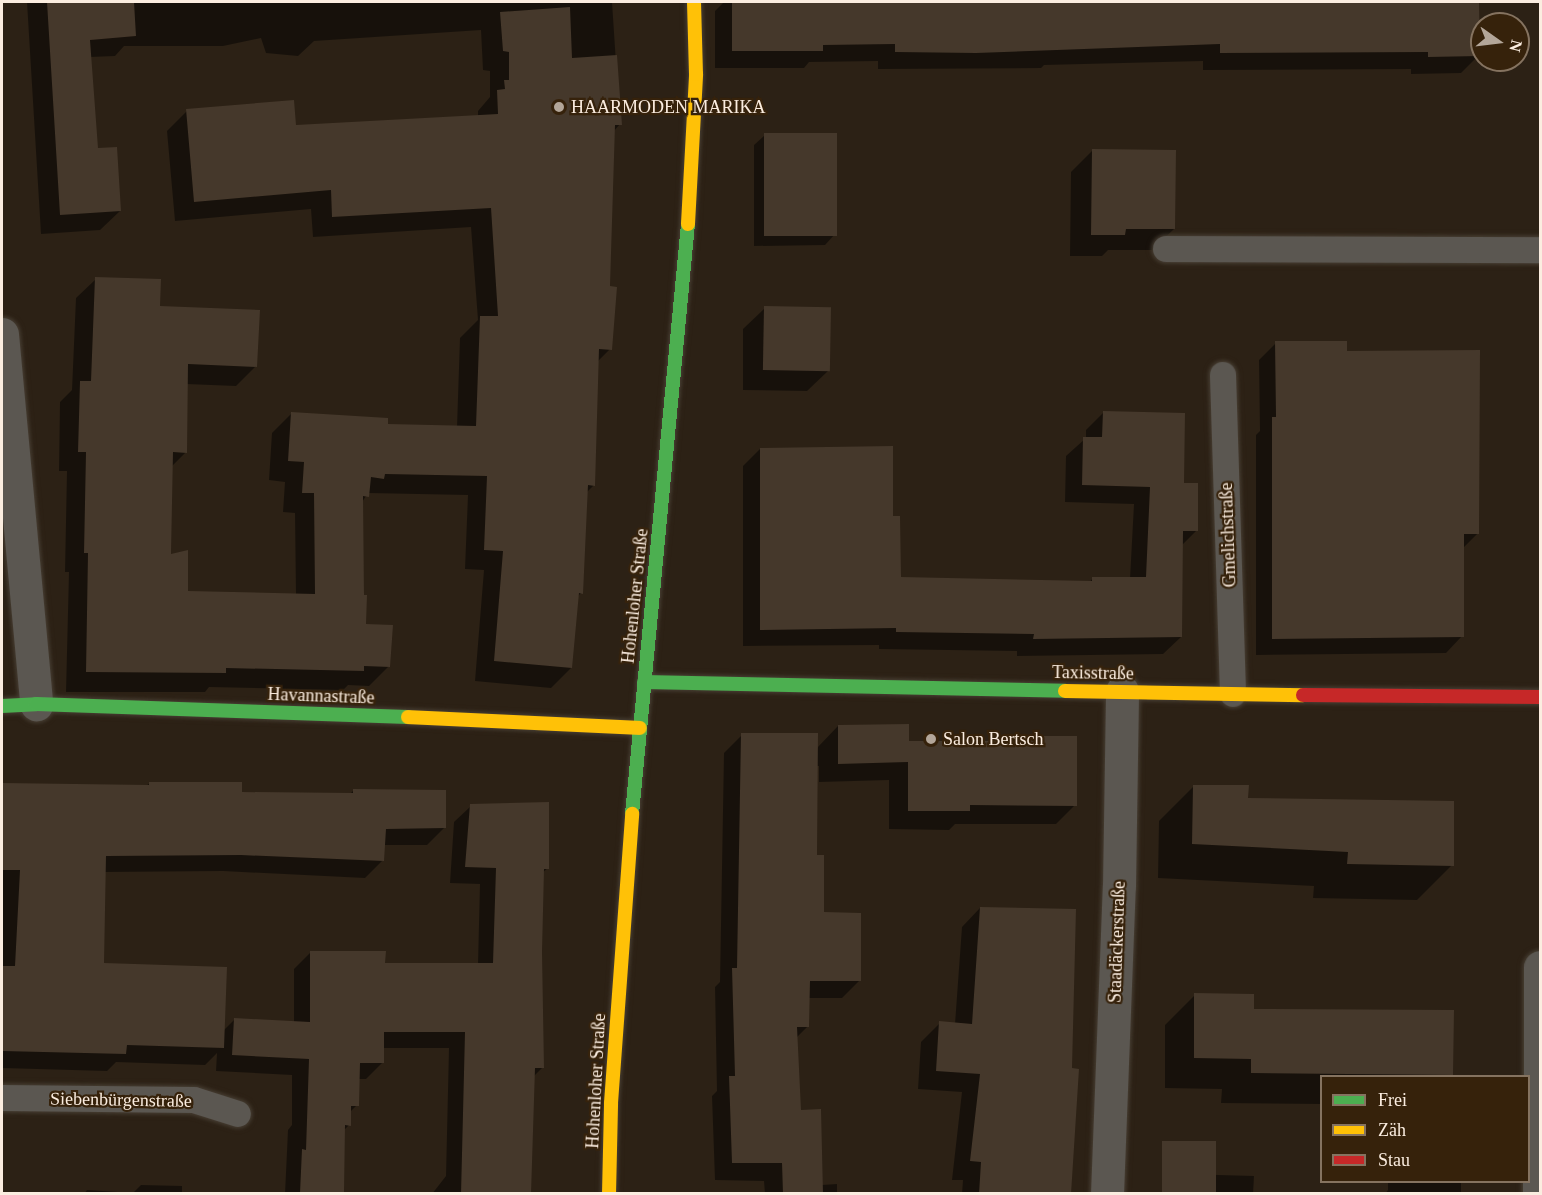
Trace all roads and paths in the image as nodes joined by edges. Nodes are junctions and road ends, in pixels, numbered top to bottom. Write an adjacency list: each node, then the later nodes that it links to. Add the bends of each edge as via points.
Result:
1 (694, 2): 6 (street, Hohenloher Straße, via 696,74 687,241)
2 (1166, 249): 3 (lane)
3 (1540, 250)
4 (2, 334): 10 (street)
5 (1223, 375): 8 (lane, Gmelichstraße)
6 (644, 682): 7 (street, Taxisstraße); 12 (street, Hohenloher Straße)
7 (1122, 691): 8 (street, Taxisstraße); 17 (street, Staadäckerstraße)
8 (1233, 694): 9 (street, Taxisstraße)
9 (1540, 697)
10 (36, 704): 11 (street, Havannastraße); 12 (street, Havannastraße)
11 (2, 706)
12 (640, 728): 16 (street, Hohenloher Straße, via 611,1103)
13 (1540, 967): 18 (street)
14 (2, 1098): 15 (lane, Siebenbürgenstraße, via 194,1100)
15 (238, 1114)
16 (609, 1194)
17 (1107, 1194)
18 (1539, 1194)

